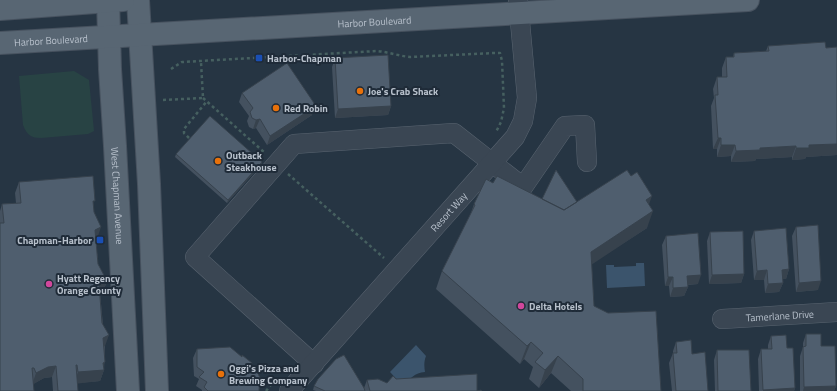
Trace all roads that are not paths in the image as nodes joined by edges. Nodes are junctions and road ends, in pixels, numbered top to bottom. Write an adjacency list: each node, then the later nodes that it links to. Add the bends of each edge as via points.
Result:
1 (115, 0): 5 (main road); 7 (main road, West Chapman Avenue)
2 (138, 0): 6 (main road)
3 (748, 0): 4 (main road, Harbor Boulevard)
4 (518, 6): 6 (main road, Harbor Boulevard); 9 (street, Resort Way, via 527,98 523,121 515,137)
5 (0, 9)
6 (140, 34): 7 (main road, Harbor Boulevard); 15 (main road)
7 (110, 36): 8 (main road, Harbor Boulevard); 14 (main road, West Chapman Avenue)
8 (0, 43)
9 (492, 162): 10 (street, via 523,187 565,126 585,125); 13 (street, Resort Way); 13 (street, via 454,133 294,144 194,257)
10 (587, 162)
11 (837, 312): 12 (street, Tamerlane Drive)
12 (722, 319)
13 (314, 364): 16 (street, Resort Way)
14 (128, 391)
15 (157, 391)
16 (289, 391)

